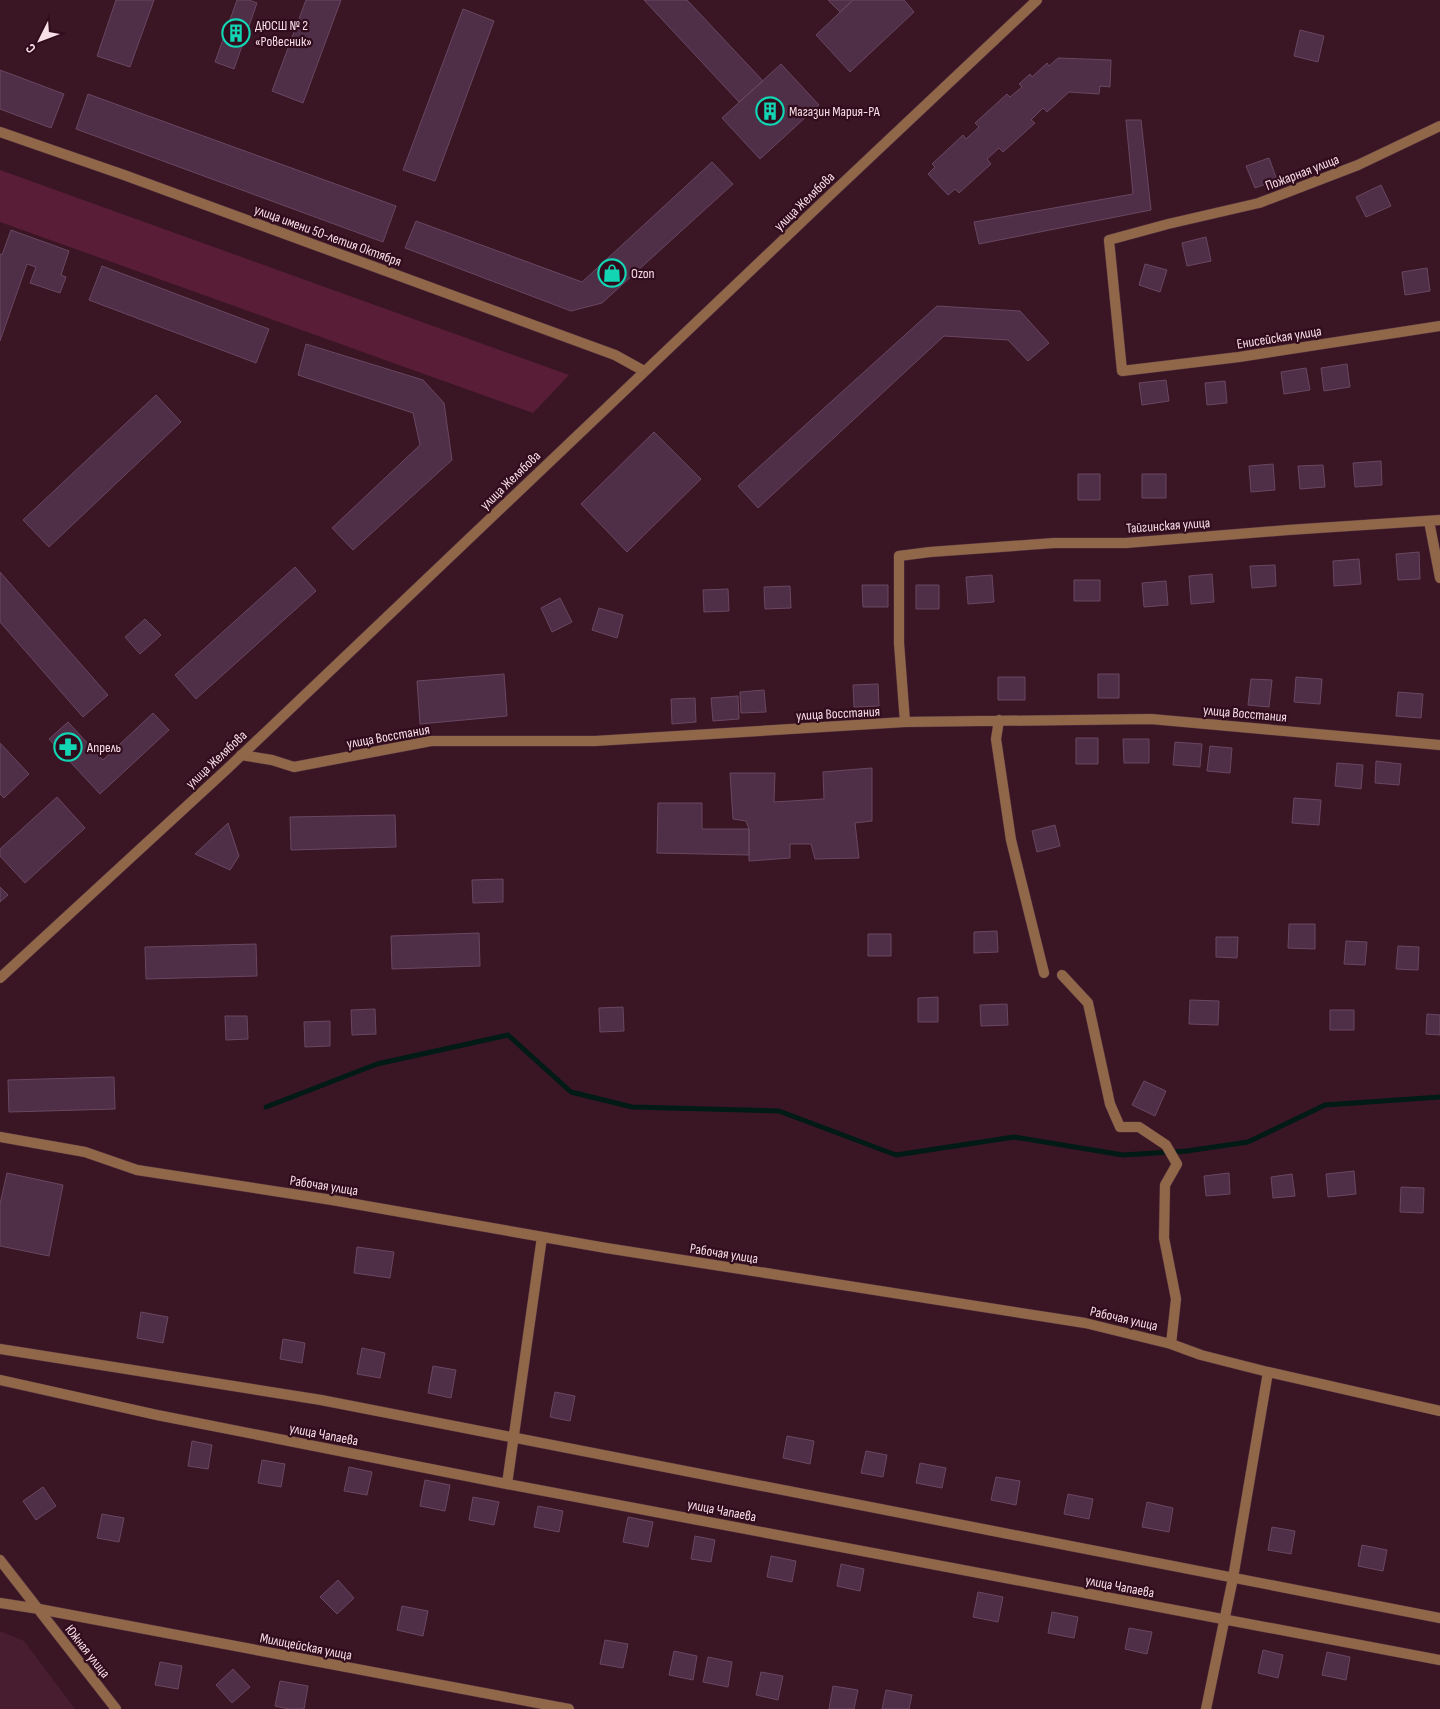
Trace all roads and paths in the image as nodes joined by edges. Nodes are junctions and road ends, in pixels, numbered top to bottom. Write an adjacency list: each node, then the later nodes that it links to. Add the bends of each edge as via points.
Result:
1 (1037, 0): 5 (street, улица Желябова)
2 (1440, 126): 6 (street, Пожарная улица, via 1358,165 1259,203 1109,240)
3 (0, 132): 5 (street, улица имени 50-летия Октября, via 606,351)
4 (1440, 326): 6 (street, Енисейская улица, via 1239,357)
5 (644, 371): 13 (street, улица Желябова)
6 (1122, 371)
7 (1440, 520): 8 (street, Тайгинская улица)
8 (1428, 521): 9 (street); 11 (street, Тайгинская улица, via 1126,543 1054,542 899,556 899,643)
9 (1440, 578)
10 (999, 720): 11 (street, улица Восстания); 12 (street, улица Восстания, via 1151,719); 14 (street, via 996,739 1011,840)
11 (905, 722): 13 (street, улица Восстания, via 595,741 431,741 294,767)
12 (1440, 745)
13 (241, 755): 16 (street, улица Желябова)
14 (1044, 973)
15 (1062, 975): 19 (street, via 1088,1003 1110,1104 1120,1127 1139,1127 1166,1145 1177,1164 1165,1184 1164,1238 1176,1299)
16 (0, 978)
17 (0, 1137): 18 (street, Рабочая улица, via 85,1152 137,1170)
18 (542, 1237): 19 (street, Рабочая улица, via 1085,1323); 24 (street)
19 (1171, 1344): 21 (street, Рабочая улица)
20 (0, 1348): 24 (street, via 321,1400)
21 (1268, 1372): 23 (street, Рабочая улица); 27 (street)
22 (0, 1380): 25 (street, улица Чапаева, via 166,1417)
23 (1440, 1411)
24 (513, 1437): 25 (street); 27 (street)
25 (507, 1484): 31 (street, улица Чапаева)
26 (0, 1560): 29 (street, Южная улица)
27 (1233, 1578): 30 (street); 31 (street)
28 (0, 1603): 29 (street, Милицейская улица)
29 (39, 1609): 33 (street, Южная улица); 34 (street, Милицейская улица)
30 (1440, 1618)
31 (1224, 1620): 32 (street, улица Чапаева); 35 (street)
32 (1440, 1660)
33 (116, 1709)
34 (569, 1709)
35 (1206, 1709)

